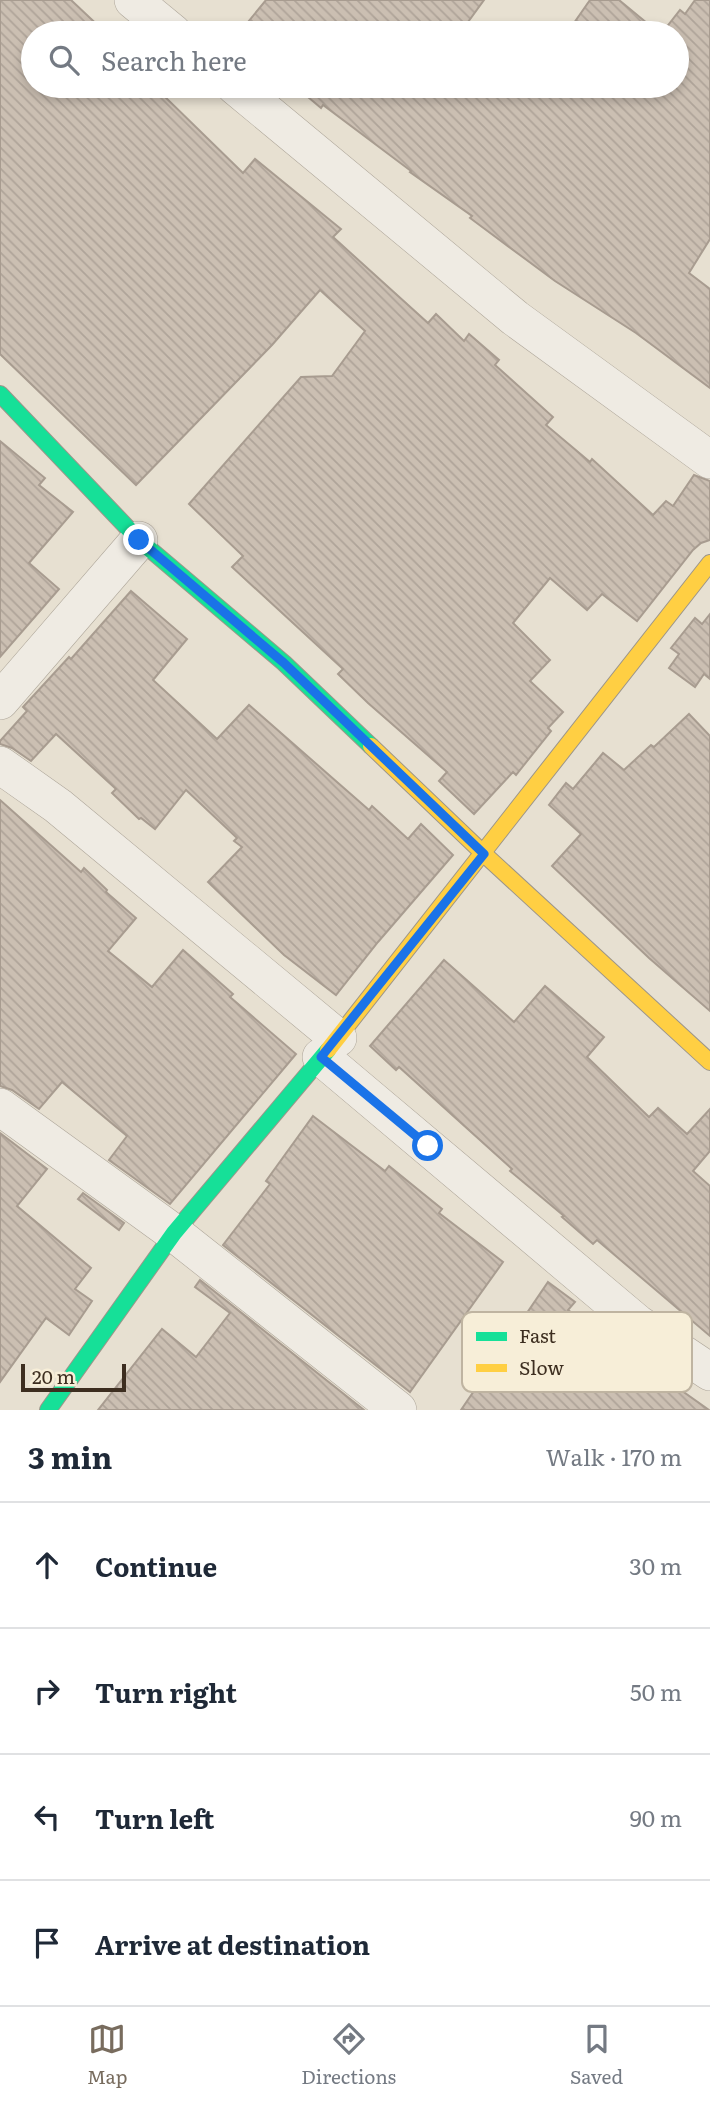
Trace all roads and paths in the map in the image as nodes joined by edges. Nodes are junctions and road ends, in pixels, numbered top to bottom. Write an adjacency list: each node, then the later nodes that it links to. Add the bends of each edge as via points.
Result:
1 (133, 0): 2 (street)
2 (158, 21)
3 (249, 98): 5 (street, via 515,318)
4 (0, 394): 6 (main road)
5 (710, 460)
6 (139, 540): 8 (street); 10 (main road, via 284,663)
7 (710, 562): 10 (main road)
8 (0, 701)
9 (0, 765): 11 (street, via 58,806)
10 (484, 854): 11 (main road); 12 (main road)
11 (329, 1047): 14 (main road); 15 (street)
12 (710, 1062)
13 (0, 1107): 14 (street)
14 (174, 1233): 18 (main road); 19 (street)
15 (625, 1312)
16 (692, 1360): 17 (street)
17 (710, 1372)
18 (57, 1407)
19 (398, 1410)

